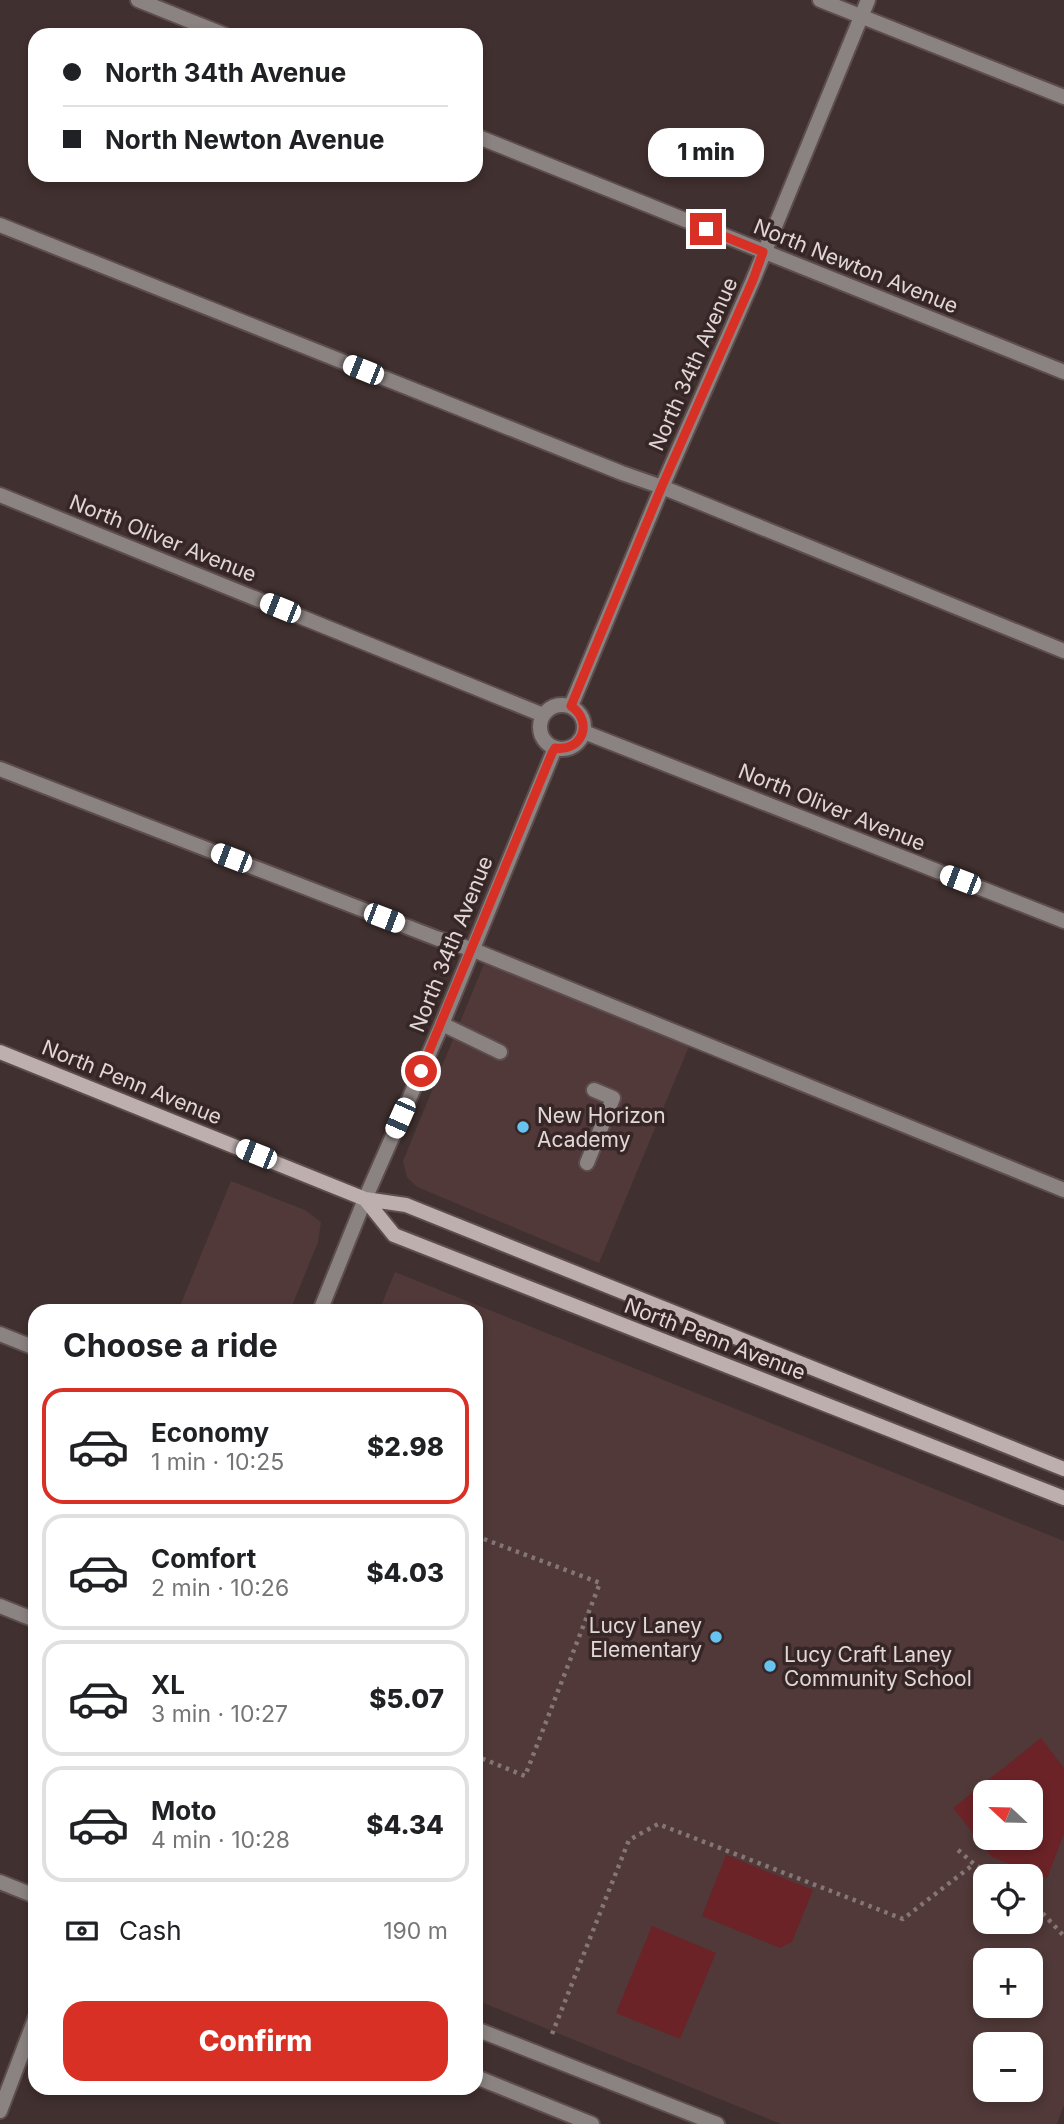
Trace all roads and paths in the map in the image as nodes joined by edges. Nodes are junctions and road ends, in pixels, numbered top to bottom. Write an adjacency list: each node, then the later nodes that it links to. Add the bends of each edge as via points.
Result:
1 (138, 0): 5 (street)
2 (820, 0): 4 (street)
3 (868, 0): 4 (street, North 34th Avenue)
4 (861, 16): 6 (street); 9 (street, North 34th Avenue)
5 (208, 28)
6 (1064, 97)
7 (483, 139): 9 (street, North Newton Avenue)
8 (0, 225): 11 (street)
9 (763, 252): 10 (street, North Newton Avenue); 11 (street, North 34th Avenue)
10 (1064, 372)
11 (662, 486): 13 (street); 14 (street, North 34th Avenue)
12 (0, 495): 15 (street, North Oliver Avenue)
13 (1064, 651)
14 (571, 706): 15 (street, via 552,706); 16 (street, via 582,717)
15 (543, 715): 17 (street, via 541,735)
16 (584, 732): 17 (street, via 576,745); 19 (street, North Oliver Avenue)
17 (555, 748): 20 (street, North 34th Avenue)
18 (0, 769): 20 (street)
19 (1064, 921)
20 (471, 949): 21 (street, North 34th Avenue); 26 (street)
21 (442, 1024): 23 (street); 27 (street, North 34th Avenue)
22 (0, 1052): 27 (main road, North Penn Avenue)
23 (500, 1052)
24 (594, 1090): 25 (street, via 613,1098)
25 (587, 1163)
26 (1064, 1191)
27 (365, 1199): 28 (street, North 34th Avenue); 31 (main road, North Penn Avenue, via 406,1205); 32 (main road, North Penn Avenue, via 394,1235)
28 (323, 1304)
29 (0, 1334): 30 (street)
30 (28, 1345)
31 (1064, 1469)
32 (1064, 1499)
33 (483, 1539): 36 (path, via 600,1583 525,1776)
34 (0, 1606): 35 (street)
35 (28, 1617)
36 (483, 1759)
37 (958, 1850): 38 (path)
38 (974, 1864)
39 (973, 1865): 46 (path, via 903,1919 658,1824 629,1840)
40 (0, 1882): 41 (street)
41 (28, 1893)
42 (1043, 1914): 43 (path)
43 (1064, 1936)
44 (483, 2032): 50 (street)
45 (28, 2037): 48 (street)
46 (550, 2038)
47 (483, 2080): 49 (street)
48 (0, 2111)
49 (592, 2124)
50 (717, 2124)

